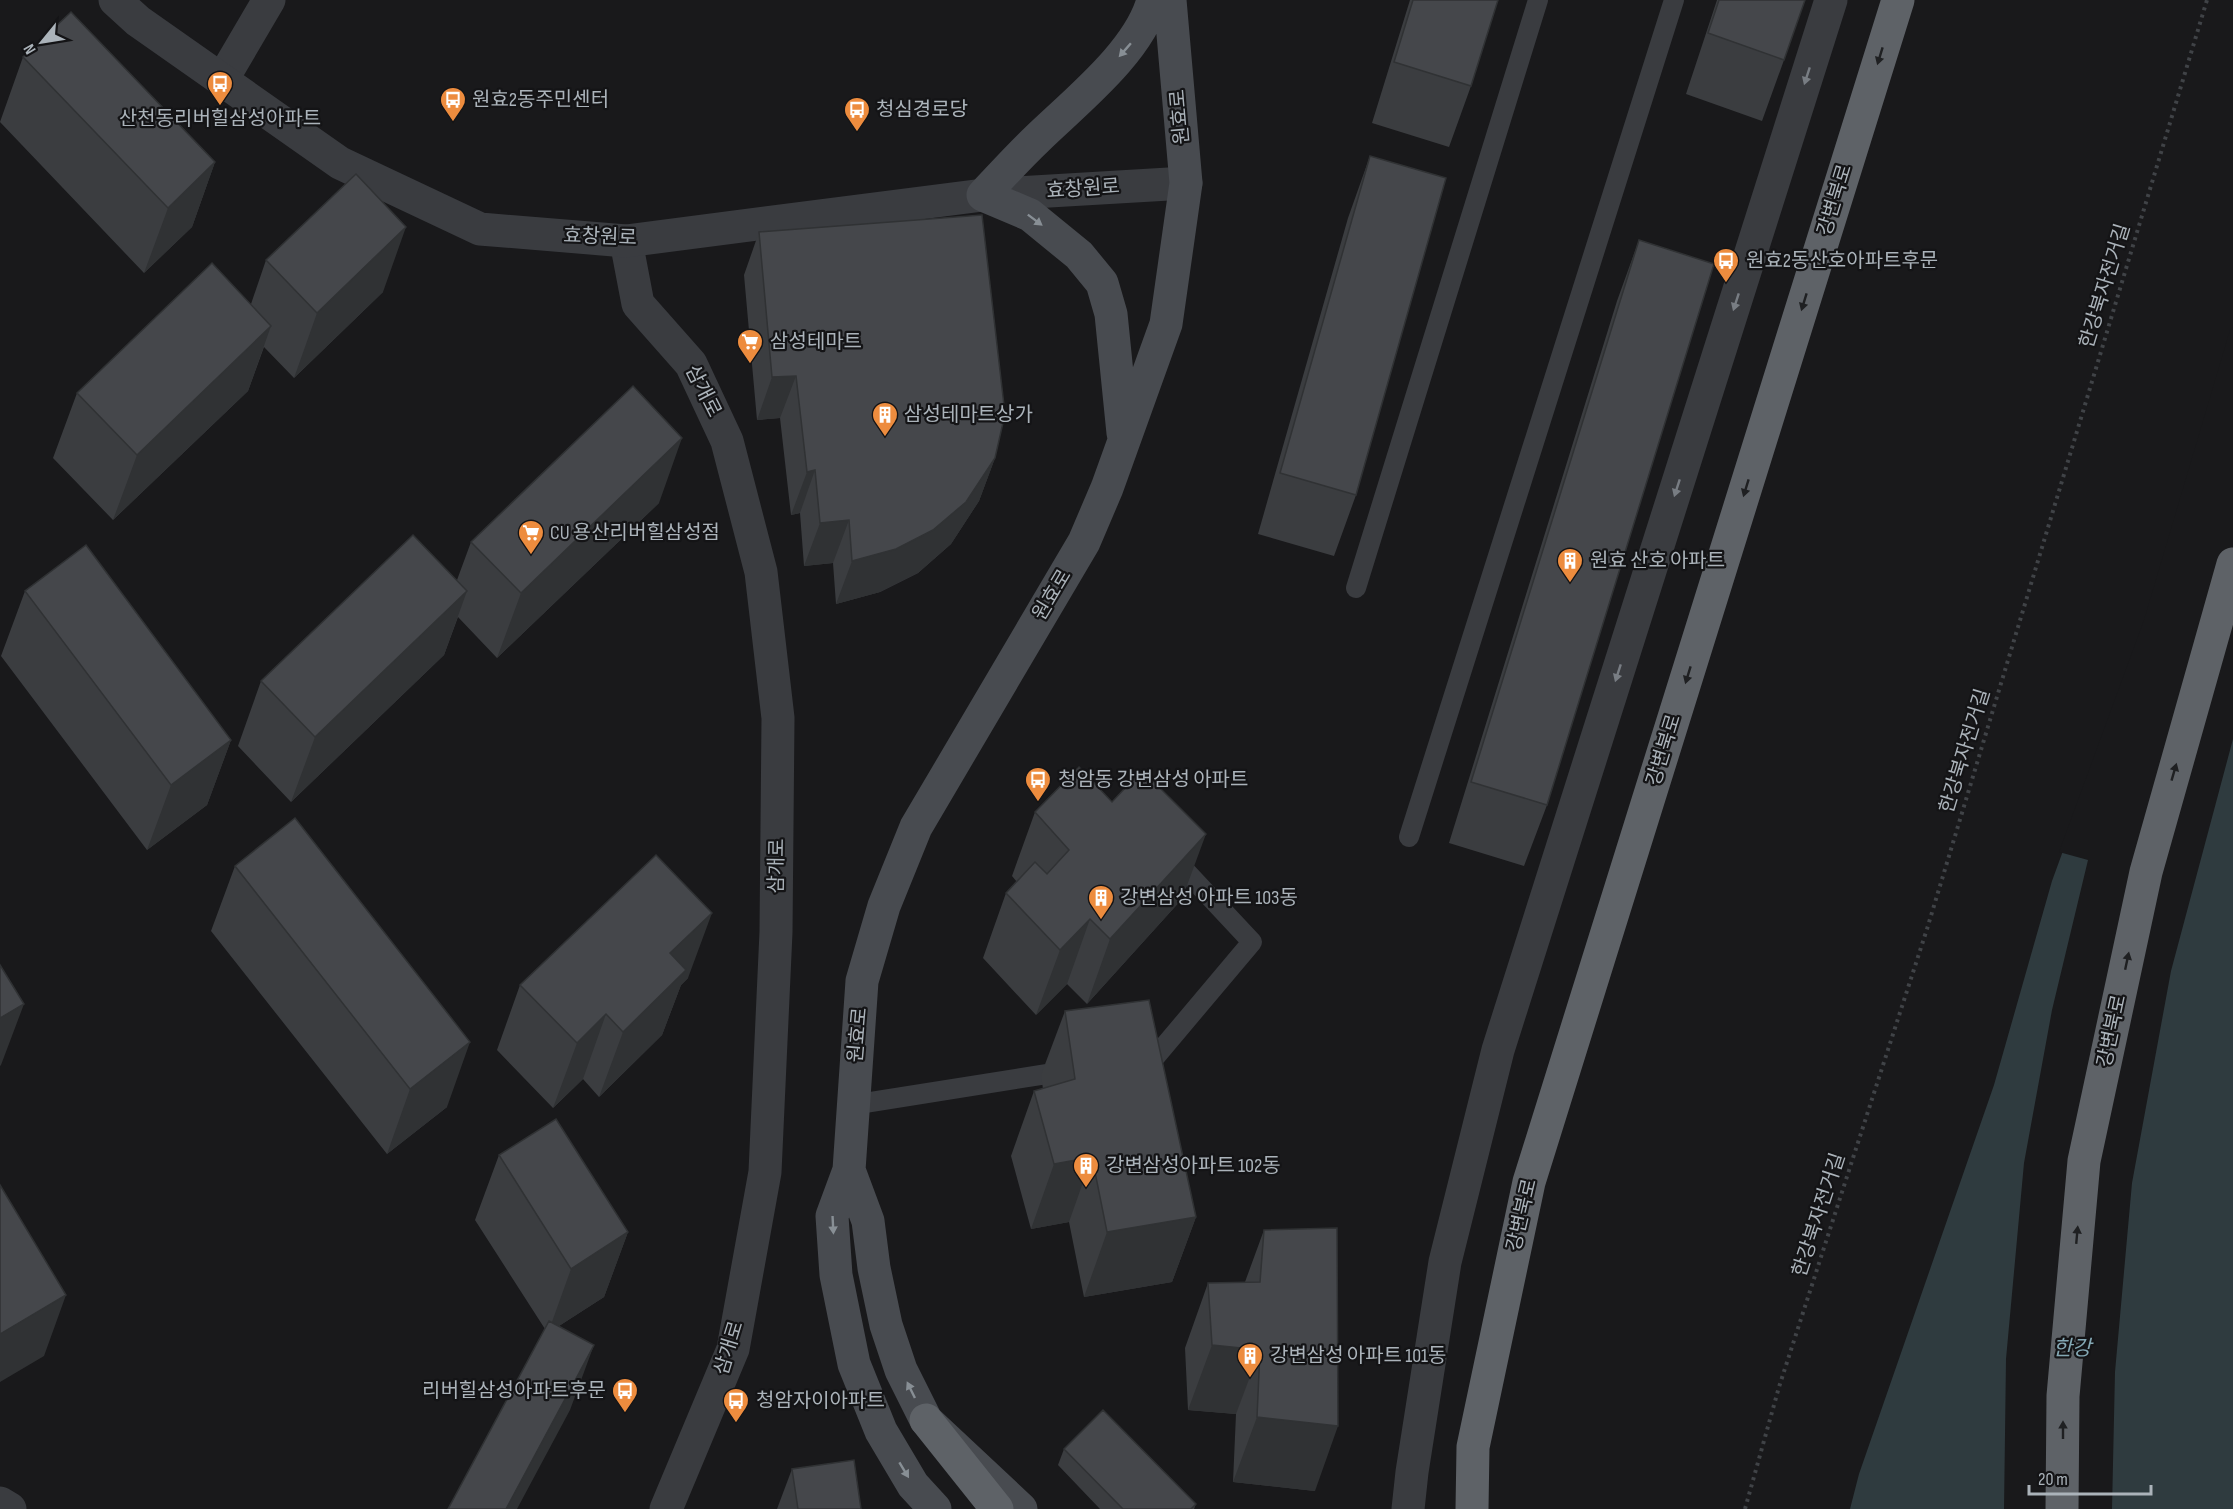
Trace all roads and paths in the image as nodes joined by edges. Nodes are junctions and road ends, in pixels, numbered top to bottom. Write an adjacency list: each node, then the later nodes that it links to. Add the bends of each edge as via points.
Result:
1 (115, 0): 10 (street, 효창원로, via 138,21)
2 (269, 0): 10 (street)
3 (1154, 0): 12 (main road, one-way to 12, via 1135,39)
4 (1170, 0): 11 (main road, 원효로)
5 (1538, 0): 16 (lane)
6 (1674, 0): 17 (lane)
7 (1831, 0): 30 (street, one-way to 30, via 1498,1050 1445,1262)
8 (1898, 0): 31 (highway, 강변북로, one-way to 31, via 1529,1182 1473,1447)
9 (2207, 0): 32 (path, 한강북자전거길, via 1927,929 1779,1386)
10 (222, 80): 13 (street, 효창원로, via 340,163 480,229)
11 (1186, 183): 12 (street, 효창원로); 14 (main road, 원효로, via 1166,324)
12 (983, 195): 13 (street, 효창원로); 14 (main road, one-way to 14, via 1030,215 1079,255 1102,283 1111,314)
13 (626, 241): 26 (street, 삼개로, via 638,304 691,364 727,441 761,572 778,718 776,932 765,1172 733,1349)
14 (1124, 441): 21 (main road, 원효로, via 1084,542 912,837 884,906 862,981)
15 (2233, 564): 33 (highway, 강변북로, one-way to 15, via 2063,1396 2084,1161 2146,872)
16 (1356, 588)
17 (1409, 837)
18 (1180, 865): 19 (lane, via 1252,942 1156,1056)
19 (1121, 1062)
20 (1086, 1067): 21 (lane)
21 (852, 1105): 22 (main road, 원효로)
22 (849, 1170): 23 (main road, 원효로, one-way to 22, via 901,1370 886,1325 868,1221); 27 (main road, 원효로, one-way to 27, via 832,1216 836,1275 854,1364 880,1431 913,1485)
23 (926, 1420): 28 (highway); 29 (main road, 원효로)
24 (0, 1503): 25 (street)
25 (10, 1509)
26 (666, 1509)
27 (935, 1509)
28 (997, 1509)
29 (1021, 1509)
30 (1408, 1509)
31 (1472, 1509)
32 (1745, 1509)
33 (2062, 1509)

